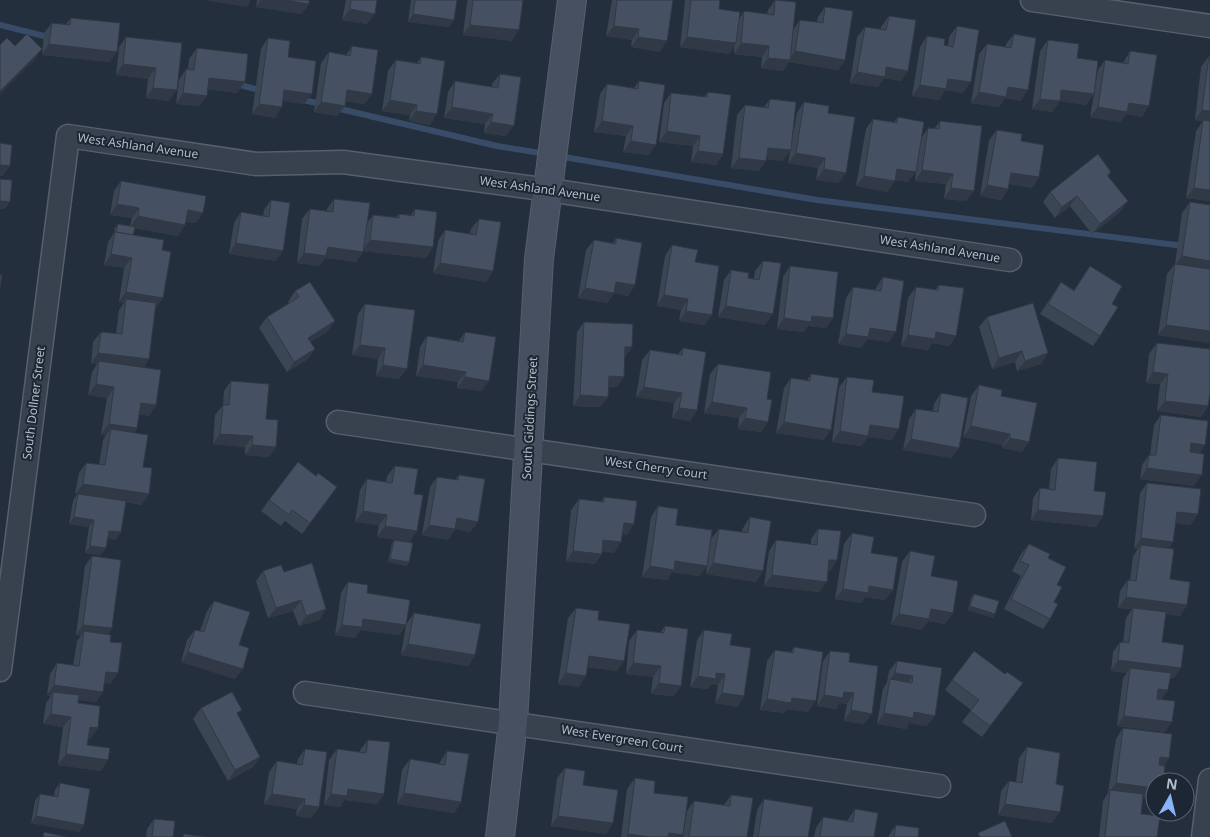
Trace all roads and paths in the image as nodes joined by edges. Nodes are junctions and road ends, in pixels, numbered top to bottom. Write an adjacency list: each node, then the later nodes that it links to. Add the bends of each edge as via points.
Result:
1 (572, 0): 5 (street, South Giddings Street)
2 (1032, 0): 3 (street)
3 (1210, 26)
4 (68, 136): 5 (street, West Ashland Avenue, via 256,164 343,162); 10 (street, South Dollner Street)
5 (549, 190): 6 (street, West Ashland Avenue); 8 (street, South Giddings Street, via 539,259)
6 (1010, 260)
7 (338, 422): 8 (street, West Cherry Court)
8 (528, 449): 9 (street, West Cherry Court); 12 (street, South Giddings Street)
9 (974, 515)
10 (0, 670)
11 (304, 692): 12 (street, West Evergreen Court)
12 (513, 722): 14 (street, West Evergreen Court); 15 (street, South Giddings Street)
13 (1210, 780): 16 (street)
14 (939, 786)
15 (500, 837)
16 (1203, 837)

